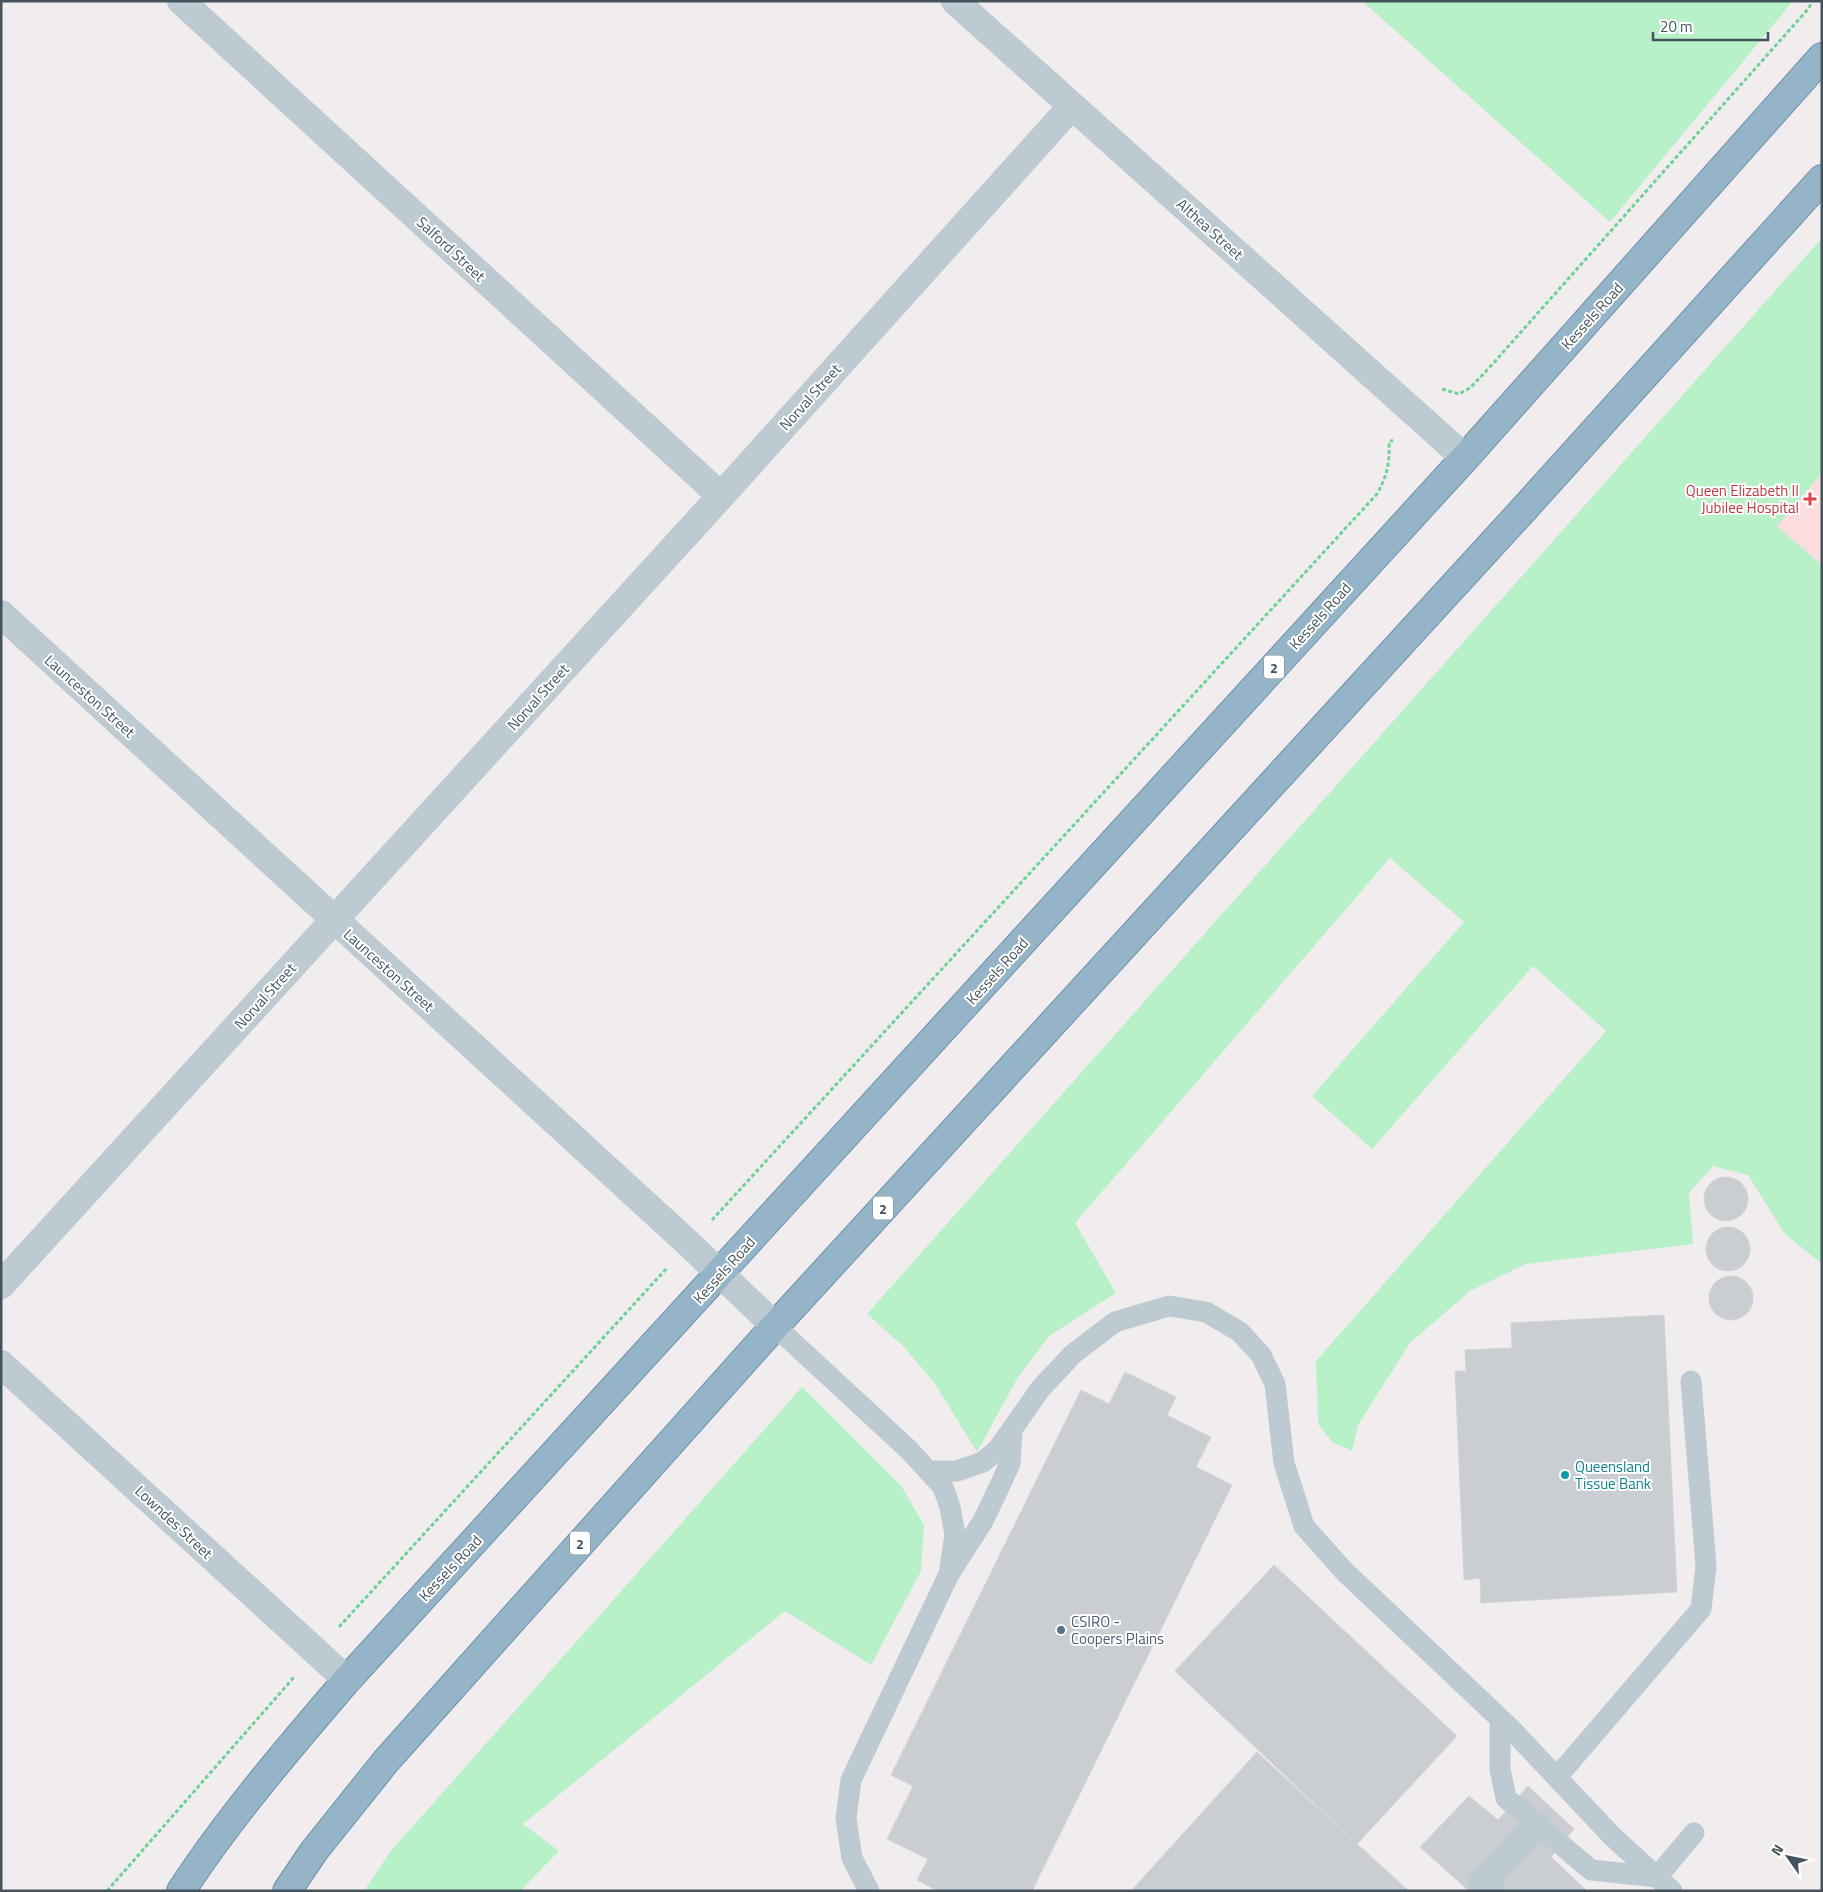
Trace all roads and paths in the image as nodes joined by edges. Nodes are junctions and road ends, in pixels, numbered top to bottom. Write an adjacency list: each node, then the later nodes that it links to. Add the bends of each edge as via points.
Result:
1 (181, 1): 10 (street, Salford Street)
2 (955, 1): 5 (street, Althea Street)
3 (1812, 1): 7 (path, via 1470,388 1459,394 1440,389)
4 (1822, 57): 9 (highway, Kessels Road / 2)
5 (1072, 106): 9 (street, Althea Street); 10 (street, Norval Street)
6 (1822, 179): 17 (highway, 2)
7 (1435, 395)
8 (1399, 436): 13 (path, via 1389,442 1387,475 1377,494)
9 (1465, 458): 15 (highway, Kessels Road / 2)
10 (721, 496): 12 (street, Norval Street)
11 (1, 614): 12 (street, Launceston Street)
12 (334, 920): 15 (street, Launceston Street); 16 (street, Norval Street)
13 (713, 1218)
14 (665, 1270): 23 (path)
15 (721, 1274): 17 (street, Launceston Street); 24 (highway, Kessels Road / 2)
16 (1, 1285)
17 (775, 1326): 21 (lane); 32 (highway, 2, via 386,1761 314,1851)
18 (1, 1364): 23 (street, Lowndes Street)
19 (1691, 1381): 26 (lane, via 1706,1566 1701,1609)
20 (1012, 1432): 21 (lane, via 983,1462 957,1471); 22 (lane, via 1010,1464 983,1521); 25 (lane, via 1041,1388 1073,1354 1115,1322 1168,1306 1206,1312 1240,1332 1260,1355 1275,1384 1284,1464 1304,1526 1344,1572)
21 (930, 1471): 22 (lane, via 943,1487 955,1535)
22 (949, 1574): 33 (lane, via 851,1780 846,1818 852,1858)
23 (315, 1652): 24 (street, Lowndes Street); 30 (path)
24 (347, 1680): 31 (highway, Kessels Road / 2, via 263,1778)
25 (1500, 1720): 26 (lane); 27 (lane, via 1500,1769 1506,1798)
26 (1557, 1777): 29 (lane, via 1612,1836)
27 (1537, 1824): 29 (lane, via 1591,1870); 34 (street, via 1483,1882)
28 (1694, 1833): 29 (lane)
29 (1665, 1884)
30 (107, 1891)
31 (181, 1891)
32 (287, 1891)
33 (869, 1891)
34 (1492, 1891)

